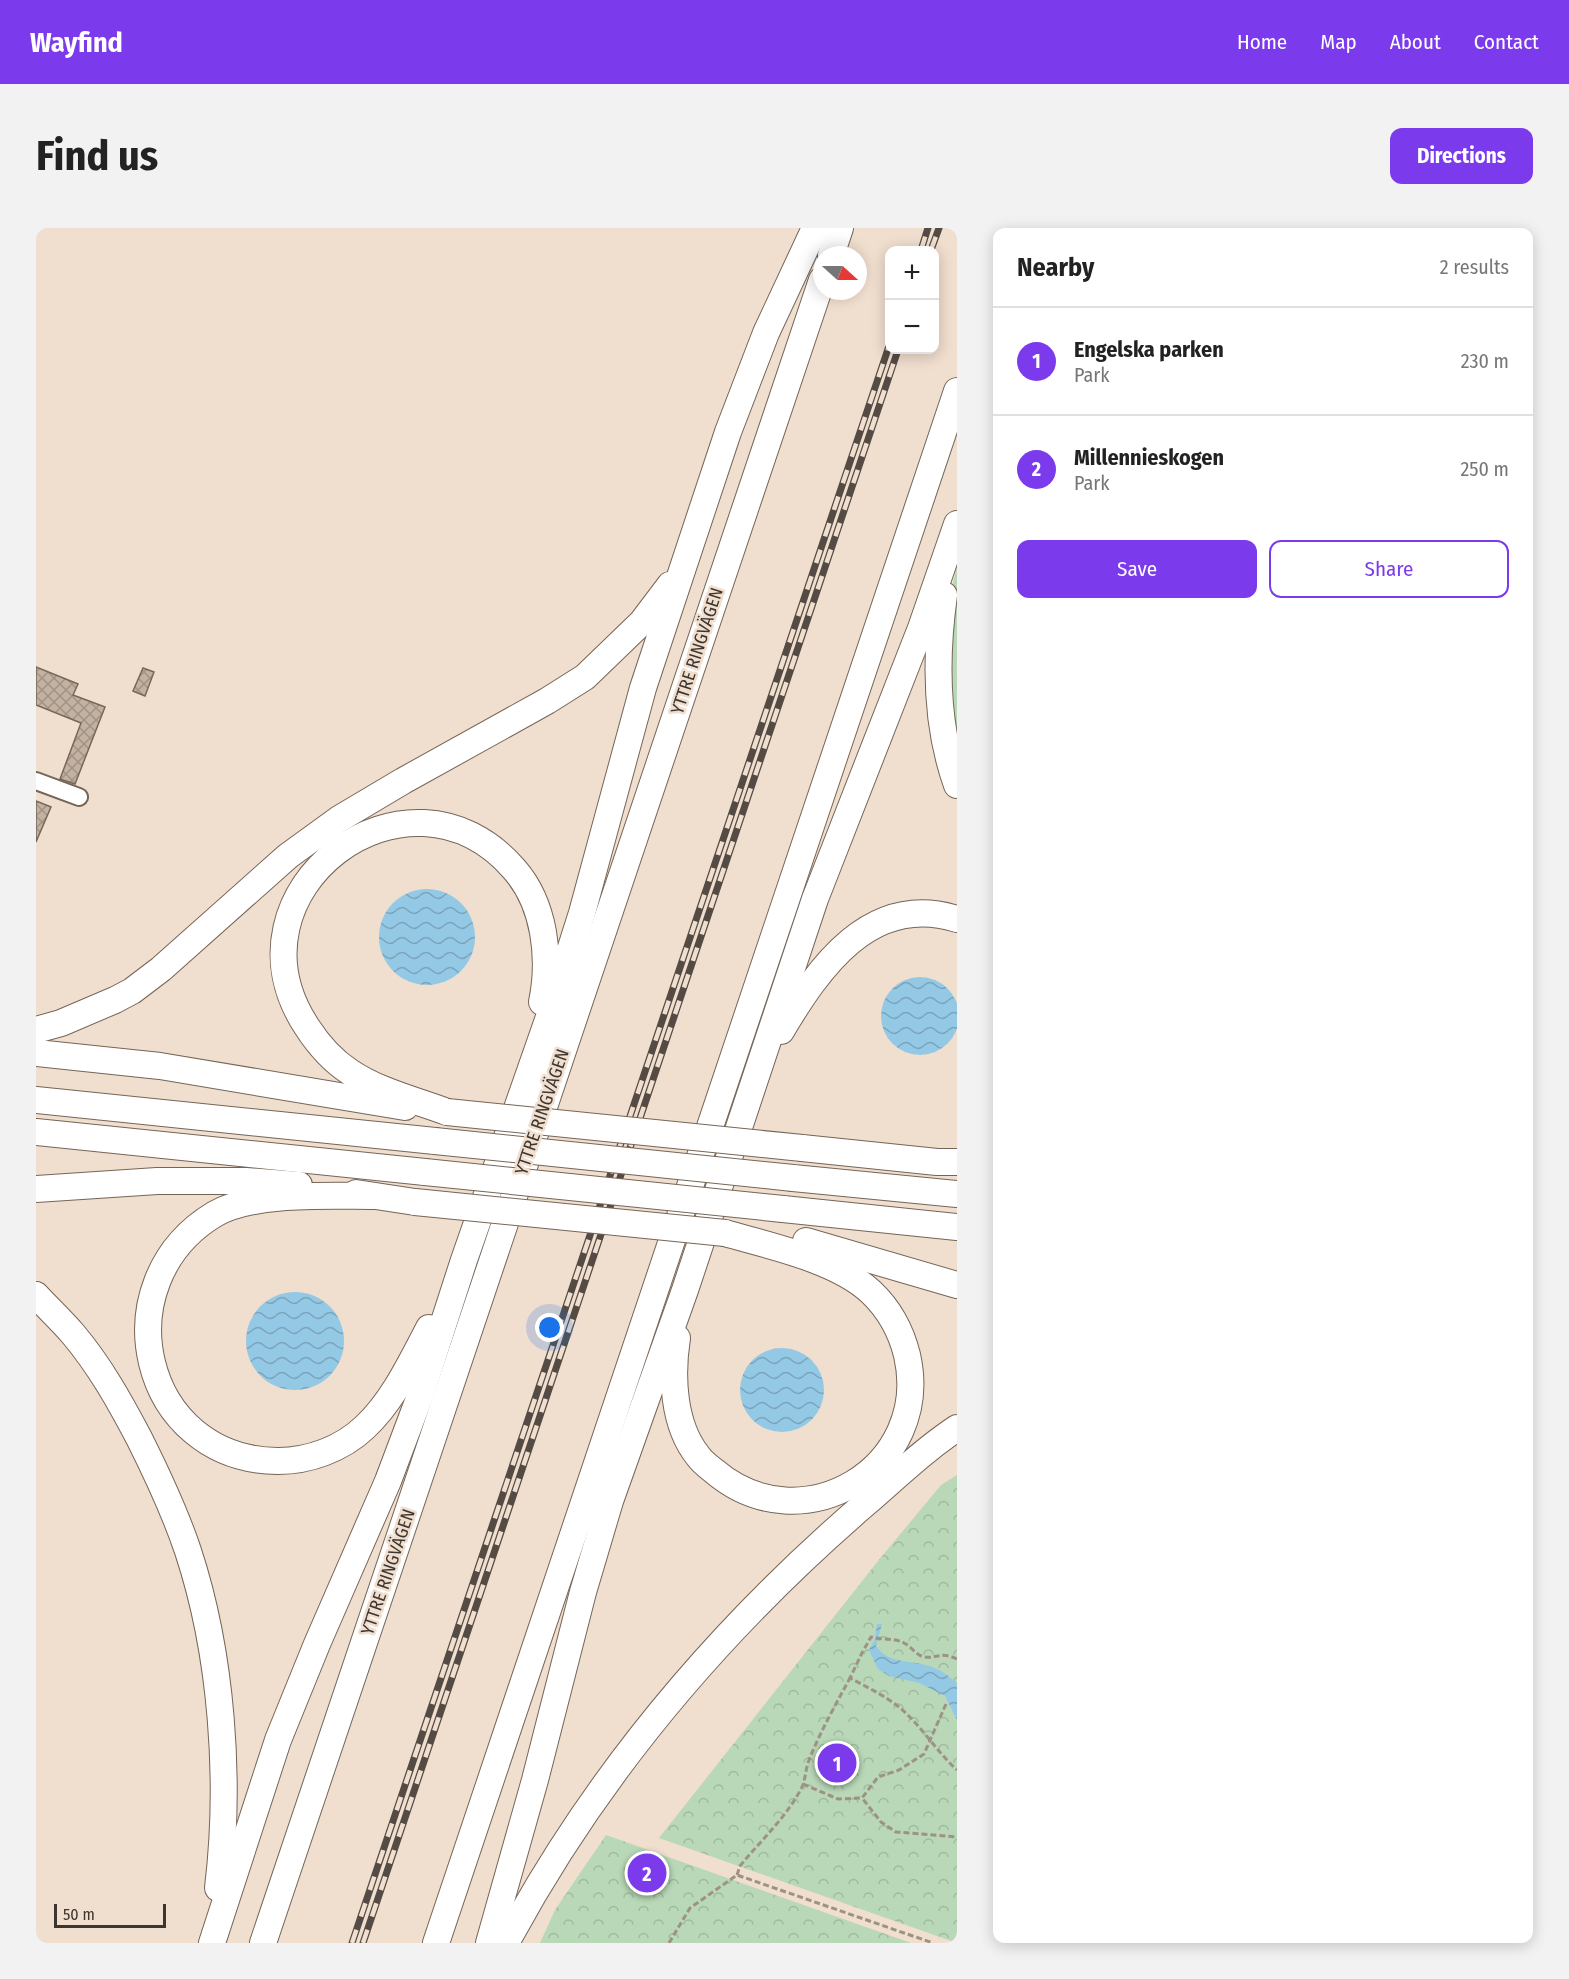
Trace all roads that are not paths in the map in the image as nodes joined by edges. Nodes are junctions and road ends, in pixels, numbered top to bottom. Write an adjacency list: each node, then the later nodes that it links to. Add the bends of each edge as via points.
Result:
1 (814, 228): 7 (highway, via 762,344)
2 (840, 228): 3 (highway)
3 (834, 246)
4 (815, 300): 34 (highway, YTTRE RINGVÄGEN)
5 (957, 391): 35 (highway)
6 (957, 524): 15 (highway, via 921,628 815,899)
7 (695, 530): 13 (highway, via 659,600 585,677 339,819 288,856 132,991); 16 (highway, via 643,688 582,913)
8 (957, 534): 10 (highway, via 942,610 938,667 940,717)
9 (36, 781): 11 (lane)
10 (957, 784)
11 (79, 797)
12 (957, 919): 15 (highway, via 920,914 884,920 844,946 812,980)
13 (36, 1030)
14 (36, 1053): 18 (highway, via 160,1066)
15 (756, 1072): 30 (highway)
16 (523, 1090): 18 (highway, via 546,973 542,928 530,891 495,850 459,830 423,823 370,831 327,859 295,901 283,940 292,999 322,1047 350,1073); 28 (highway)
17 (36, 1100): 24 (highway, bridge)
18 (447, 1112): 21 (highway, bridge)
19 (36, 1132): 26 (highway, bridge)
20 (957, 1143): 21 (highway)
21 (887, 1155): 22 (highway)
22 (957, 1161)
23 (36, 1189): 25 (highway, via 157,1181 246,1181 311,1185)
24 (957, 1194)
25 (372, 1196): 27 (highway, bridge); 28 (highway, via 311,1196 243,1203 216,1214 185,1236 156,1284 148,1332 149,1357 157,1381 167,1401 192,1432 218,1448 263,1460 314,1456 348,1440 364,1428 400,1382)
26 (957, 1227)
27 (772, 1241): 29 (highway, via 802,1240); 30 (highway, via 829,1266 871,1292 891,1316 904,1344 911,1389 903,1425 883,1460 848,1488 808,1500 762,1497 737,1488 698,1457 684,1428 675,1391 675,1347)
28 (464, 1260): 33 (highway, via 388,1481 279,1740)
29 (957, 1285)
30 (685, 1290): 36 (highway, via 610,1501)
31 (36, 1294): 33 (highway, via 74,1335 122,1406 188,1551 206,1619 222,1734 222,1851)
32 (957, 1428): 37 (highway, via 831,1533 698,1669 588,1809 544,1874)
33 (211, 1943)
34 (263, 1943)
35 (436, 1943)
36 (489, 1943)
37 (506, 1943)

